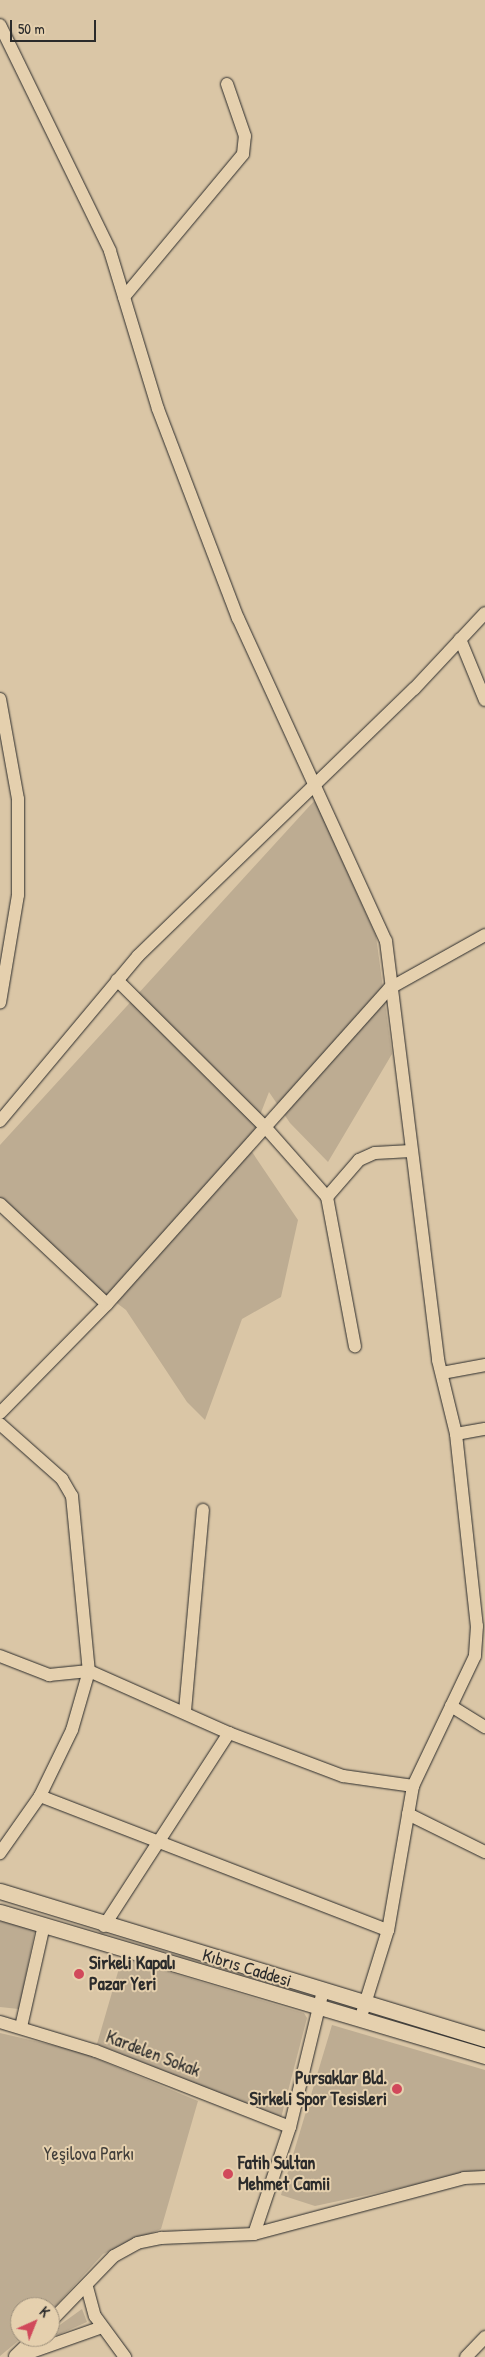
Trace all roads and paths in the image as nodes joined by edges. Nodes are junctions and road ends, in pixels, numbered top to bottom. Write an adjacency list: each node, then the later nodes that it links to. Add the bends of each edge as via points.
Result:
1 (0, 25): 3 (street, via 110,251)
2 (227, 84): 3 (street, via 245,136 243,154)
3 (124, 297): 8 (street, via 158,409 234,608)
4 (485, 613): 5 (street)
5 (460, 639): 7 (street); 8 (street)
6 (0, 699): 12 (street, via 18,799 18,895)
7 (485, 700)
8 (313, 785): 10 (street); 11 (street, via 386,941)
9 (485, 935): 11 (street)
10 (118, 980): 13 (street); 14 (street)
11 (390, 988): 14 (street); 15 (street)
12 (0, 1002)
13 (0, 1121)
14 (266, 1128): 16 (street); 18 (street)
15 (411, 1151): 16 (street, via 375,1153 359,1160); 21 (street)
16 (327, 1197): 19 (street)
17 (0, 1204): 18 (street)
18 (107, 1304): 22 (street)
19 (355, 1346)
20 (485, 1365): 21 (street)
21 (442, 1373): 25 (street)
22 (0, 1413)
23 (0, 1424): 29 (street, via 62,1479 72,1496)
24 (485, 1429): 25 (street)
25 (456, 1434): 27 (street)
26 (203, 1510): 31 (street)
27 (480, 1642): 30 (street)
28 (0, 1656): 29 (street, via 49,1675)
29 (89, 1671): 31 (street); 35 (street, via 72,1730)
30 (451, 1706): 32 (street); 34 (street)
31 (186, 1711): 33 (street)
32 (485, 1726)
33 (229, 1733): 34 (street, via 343,1776); 37 (street)
34 (413, 1786): 36 (street)
35 (40, 1796): 37 (street); 39 (street)
36 (408, 1814): 38 (street); 44 (street)
37 (156, 1842): 43 (street); 44 (street)
38 (485, 1852)
39 (0, 1853)
40 (0, 1891): 43 (main road)
41 (0, 1912): 42 (main road, Kıbrıs Caddesi)
42 (44, 1925): 47 (main road, Kıbrıs Caddesi); 50 (street)
43 (104, 1926): 45 (main road)
44 (388, 1930): 46 (street)
45 (323, 1991): 46 (main road); 47 (street)
46 (367, 2002): 48 (street); 51 (main road)
47 (319, 2009): 48 (main road, Kıbrıs Caddesi); 53 (street)
48 (360, 2020): 52 (main road, Kıbrıs Caddesi)
49 (0, 2022): 50 (street, Kardelen Sokak)
50 (21, 2027): 53 (street, Kardelen Sokak, via 96,2051)
51 (483, 2034)
52 (485, 2056)
53 (290, 2126): 55 (street)
54 (485, 2177): 55 (street, via 464,2178)
55 (254, 2234): 56 (street, via 149,2240 114,2256)
56 (87, 2287): 57 (street); 58 (street)
57 (60, 2313)
58 (102, 2328): 61 (street); 62 (street)
59 (485, 2337): 63 (street)
60 (24, 2347): 61 (street)
61 (15, 2357)
62 (125, 2357)
63 (466, 2357)

